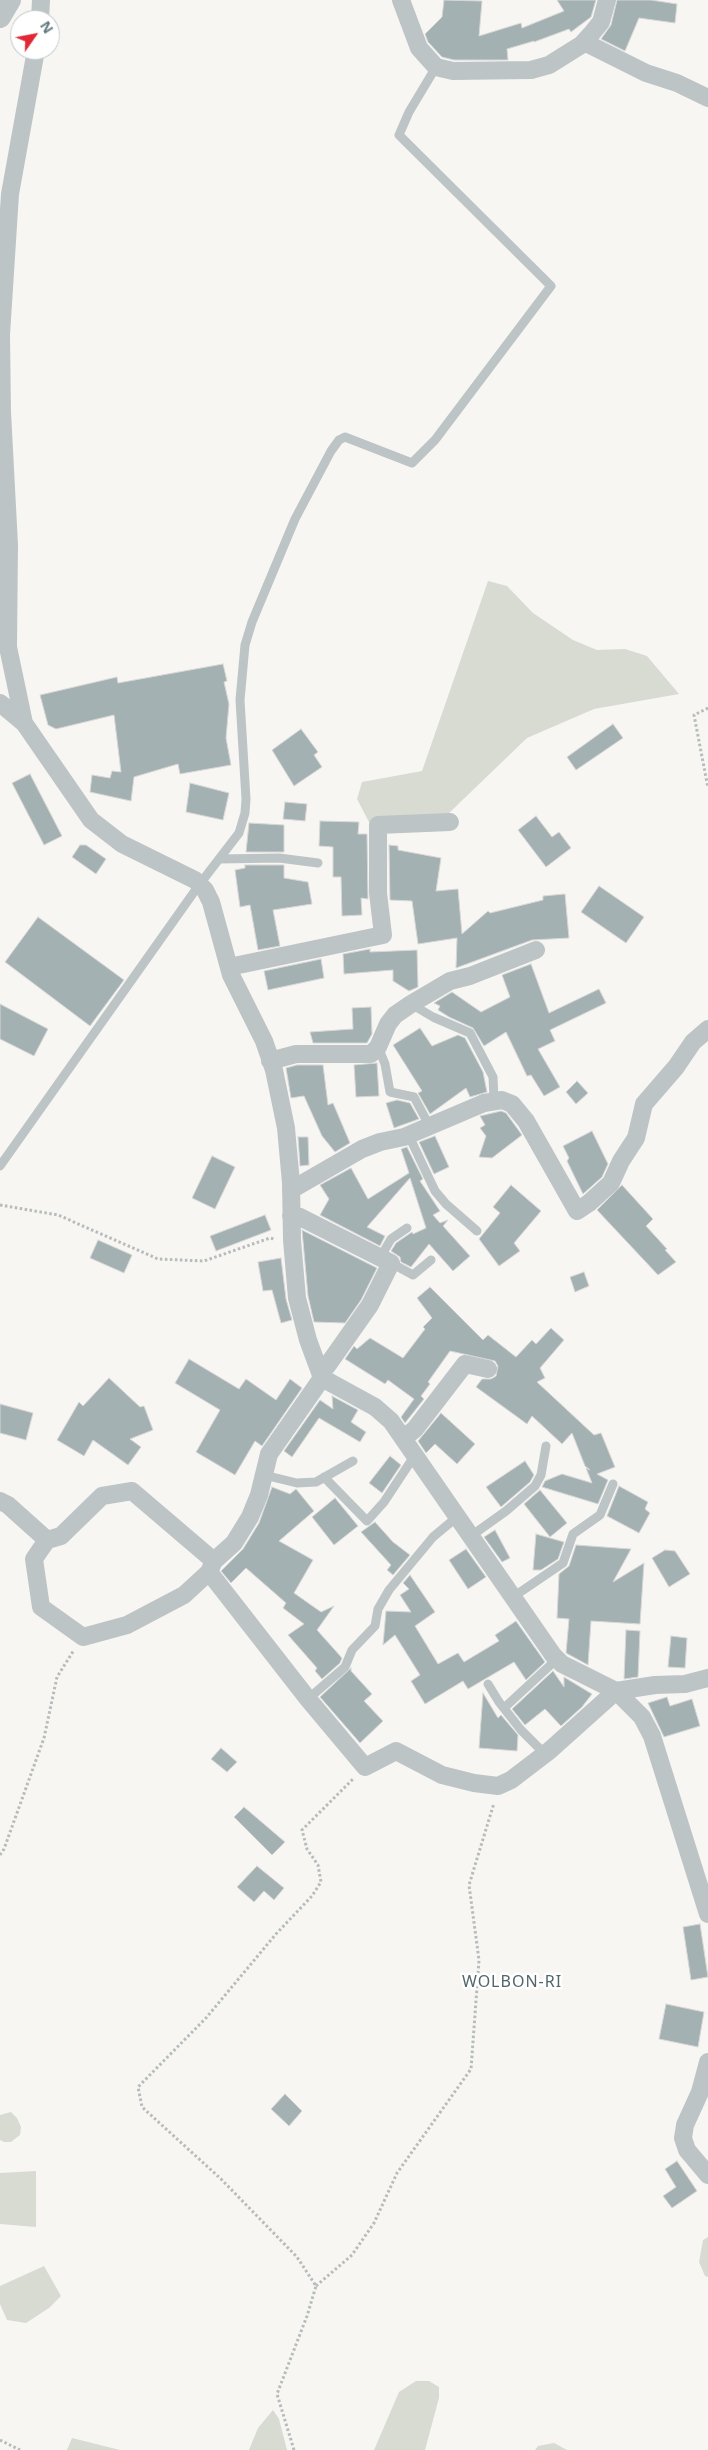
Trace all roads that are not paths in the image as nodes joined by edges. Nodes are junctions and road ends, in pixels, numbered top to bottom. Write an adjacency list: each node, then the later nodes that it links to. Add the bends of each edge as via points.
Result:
1 (10, 0): 4 (street)
2 (401, 0): 7 (street, via 415,42)
3 (607, 0): 5 (street, via 600,22)
4 (0, 17)
5 (584, 42): 7 (street, via 549,65 531,70 453,71); 8 (street, via 646,73)
6 (34, 60): 10 (street, via 10,194 1,335 10,545 8,646)
7 (436, 67): 12 (lane, via 399,135 551,286 435,440 412,463 344,437 331,451 295,519 245,645 240,733 246,778 245,813 239,833)
8 (708, 98)
9 (0, 703): 10 (street)
10 (24, 723): 14 (street, via 91,820 122,844)
11 (450, 822): 16 (street, via 378,825 378,893 383,935)
12 (220, 859): 13 (lane, via 279,858); 14 (lane)
13 (318, 863)
14 (199, 884): 16 (street, via 212,902); 24 (lane)
15 (536, 950): 17 (street, via 450,981)
16 (229, 967): 20 (street)
17 (411, 1004): 19 (street, via 388,1024); 21 (lane, via 470,1033 493,1077)
18 (708, 1029): 21 (street, via 644,1104 636,1138 620,1161 611,1183 577,1211 526,1121 512,1104)
19 (378, 1047): 20 (street, via 370,1054 296,1054); 22 (lane, via 390,1092 414,1097)
20 (270, 1061): 25 (street, via 286,1128)
21 (494, 1100): 22 (street)
22 (430, 1127): 23 (street)
23 (409, 1136): 25 (street, via 362,1149); 28 (lane, via 435,1191)
24 (0, 1166)
25 (291, 1190): 26 (street)
26 (291, 1216): 30 (street, via 300,1217); 32 (street, via 297,1298)
27 (408, 1228): 30 (lane, via 391,1240)
28 (477, 1231)
29 (432, 1260): 30 (lane, via 413,1275)
30 (386, 1261): 32 (street, via 370,1305)
31 (488, 1369): 33 (street, via 465,1364)
32 (321, 1374): 33 (street, via 375,1408); 37 (street, via 269,1454)
33 (404, 1438): 35 (street)
34 (546, 1446): 42 (lane, via 540,1480 506,1511)
35 (415, 1455): 38 (lane, via 384,1502 367,1521); 41 (street)
36 (353, 1462): 38 (lane)
37 (264, 1475): 38 (lane, via 297,1483 316,1482); 44 (street, via 250,1517 234,1543)
38 (324, 1477)
39 (613, 1484): 45 (lane, via 600,1515 573,1534 563,1563)
40 (0, 1502): 43 (street, via 8,1505)
41 (457, 1517): 42 (street); 50 (lane, via 433,1537 389,1590 378,1609 375,1626 352,1650 344,1667)
42 (471, 1536): 45 (street)
43 (48, 1540): 44 (street, via 61,1536 102,1496 132,1491); 44 (street, via 34,1558 41,1607 83,1637 127,1625 184,1596)
44 (212, 1566): 50 (street)
45 (513, 1597): 46 (street)
46 (557, 1659): 49 (street); 51 (lane)
47 (708, 1678): 49 (street, via 685,1684)
48 (488, 1684): 51 (lane)
49 (616, 1691): 52 (street); 53 (street, via 642,1717 652,1736)
50 (308, 1699): 52 (street, via 365,1768 396,1751 442,1775 474,1784 498,1786)
51 (504, 1708): 52 (lane)
52 (545, 1754)
53 (708, 1914)
54 (708, 2062): 55 (street, via 683,2138 688,2150)
55 (708, 2175)

